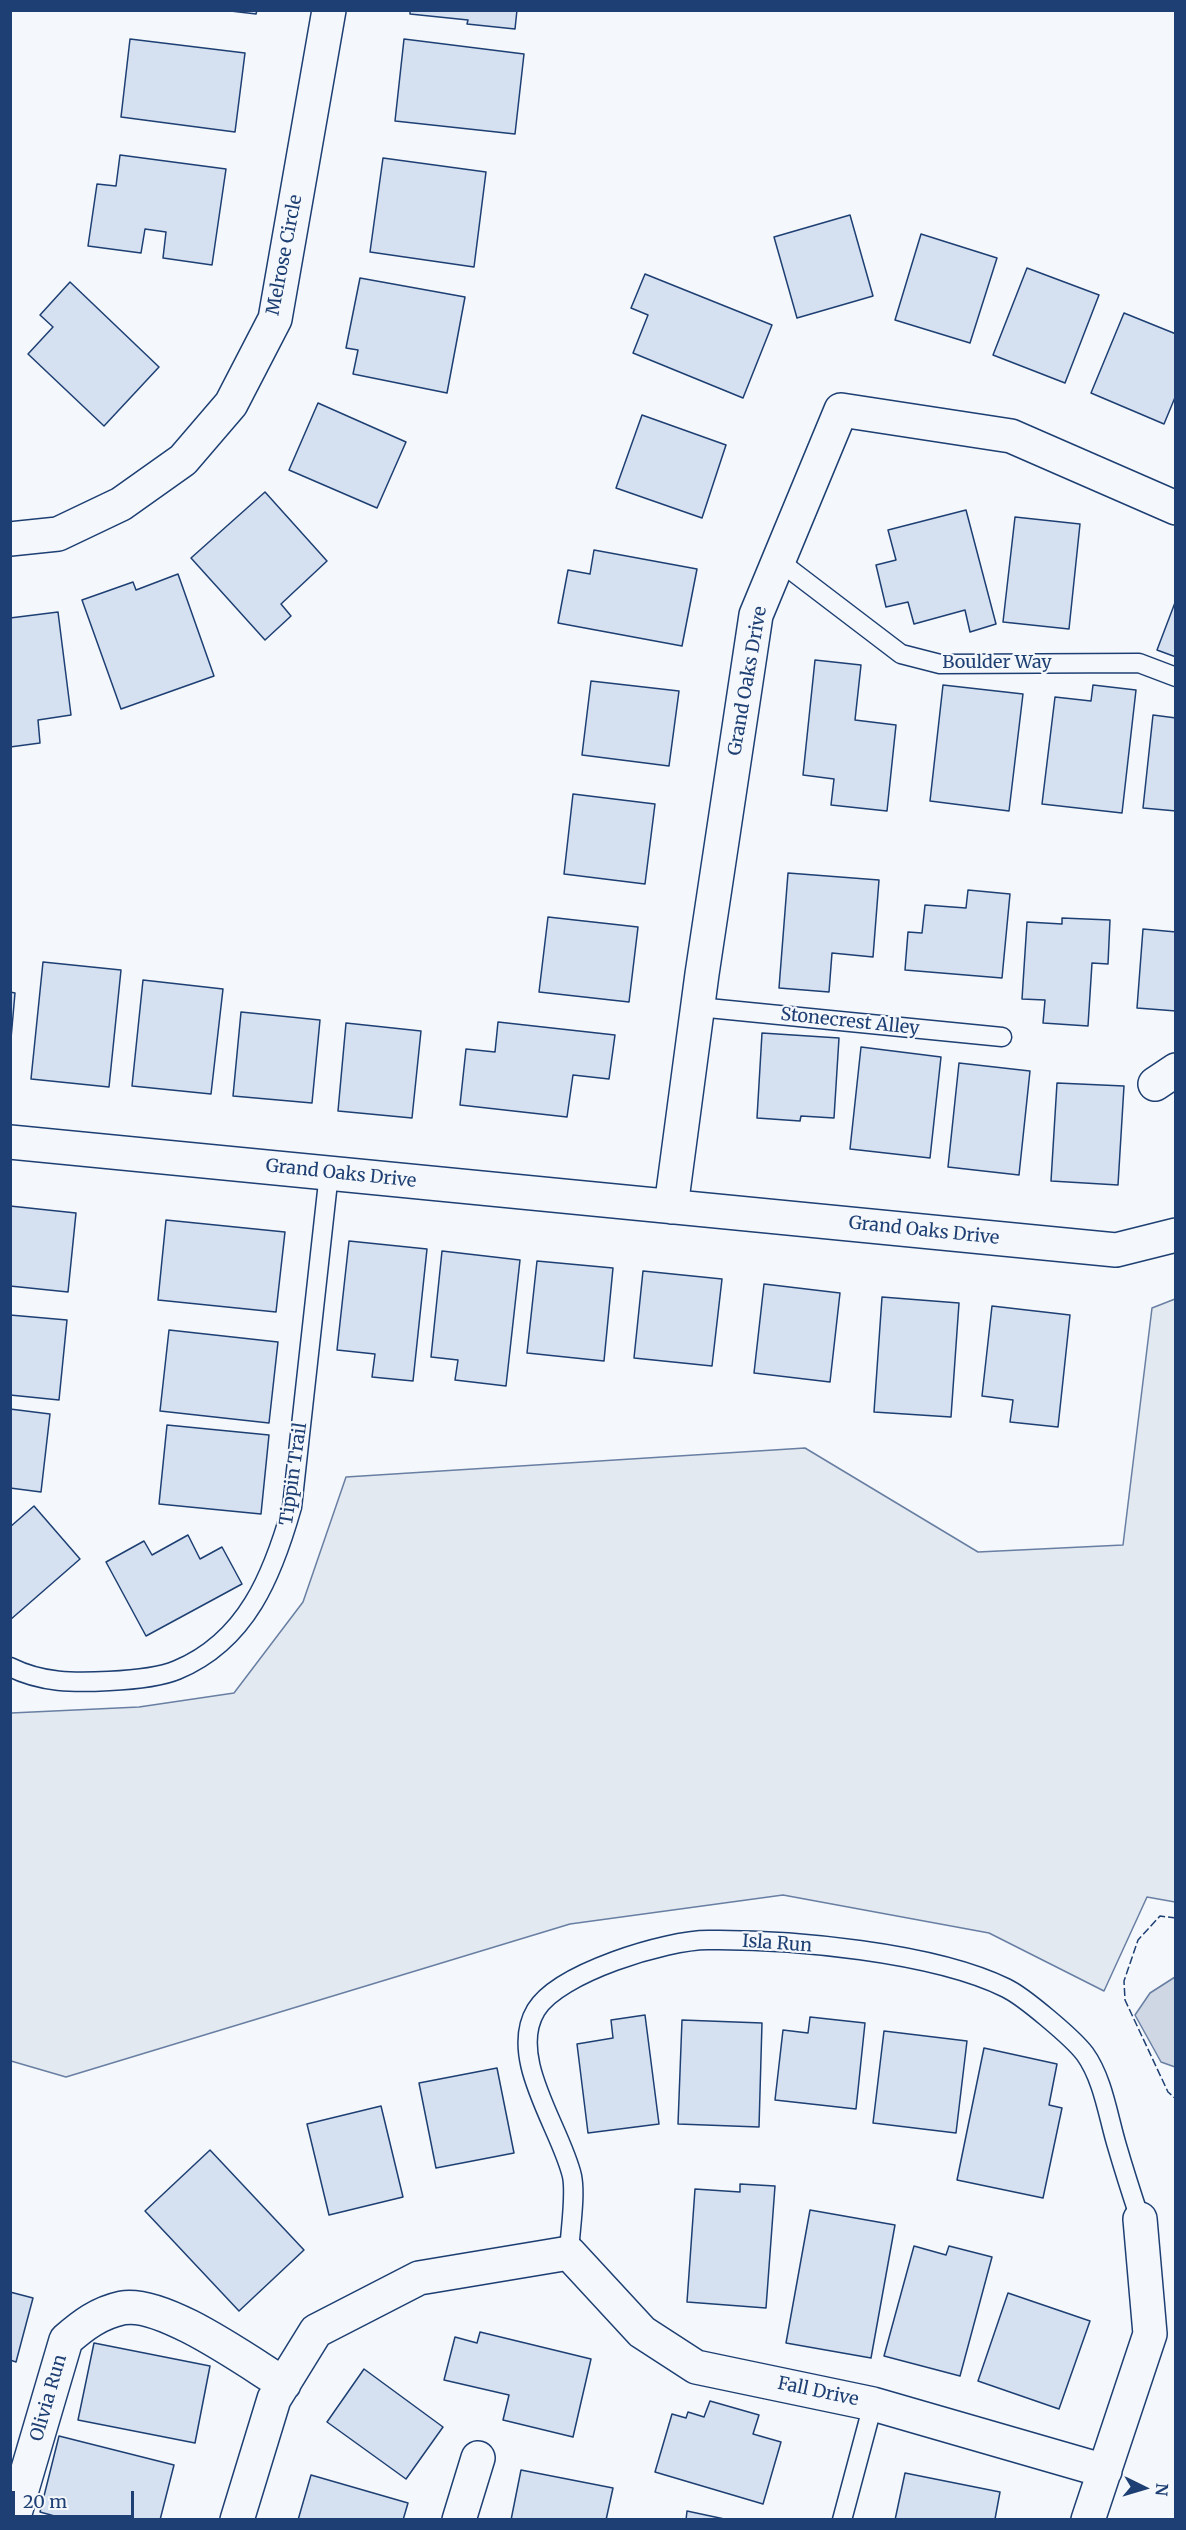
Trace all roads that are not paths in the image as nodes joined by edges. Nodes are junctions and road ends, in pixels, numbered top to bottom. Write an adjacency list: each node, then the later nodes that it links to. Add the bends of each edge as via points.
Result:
1 (329, 10): 3 (street, Melrose Circle, via 275,318 231,404 183,460 122,504 58,534)
2 (1176, 508): 4 (street, Grand Oaks Drive, via 1011,436 841,410)
3 (10, 539)
4 (779, 561): 5 (lane, Boulder Way, via 901,654 940,664 1139,663); 6 (street, Grand Oaks Drive, via 756,615)
5 (1176, 677)
6 (698, 1007): 7 (lane, Stonecrest Alley); 10 (street, Grand Oaks Drive)
7 (1002, 1037)
8 (10, 1142): 9 (street, Grand Oaks Drive)
9 (329, 1173): 10 (street, Grand Oaks Drive); 12 (lane, Tippin Trail, via 292,1507 279,1555 258,1600 221,1644 177,1670 123,1680 74,1683 30,1677)
10 (671, 1207): 11 (street, Grand Oaks Drive, via 1116,1250)
11 (1176, 1235)
12 (10, 1667)
13 (1140, 2219): 14 (lane, Isla Run, via 1101,2088 1085,2054 1007,1988 945,1966 849,1949 705,1940 649,1950 591,1971 559,1987 536,2010 526,2037 532,2071 572,2177); 18 (street, via 1150,2334)
14 (569, 2253): 15 (street, via 418,2278 316,2331); 16 (street, Fall Drive, via 642,2332 696,2367)
15 (284, 2384): 19 (street, Olivia Run, via 158,2311 123,2308 88,2321 66,2340); 20 (street, via 274,2399)
16 (873, 2404): 18 (street, Fall Drive); 22 (lane)
17 (478, 2458): 21 (street)
18 (1105, 2471): 23 (street)
19 (13, 2520)
20 (237, 2520)
21 (459, 2520)
22 (842, 2520)
23 (1088, 2520)

